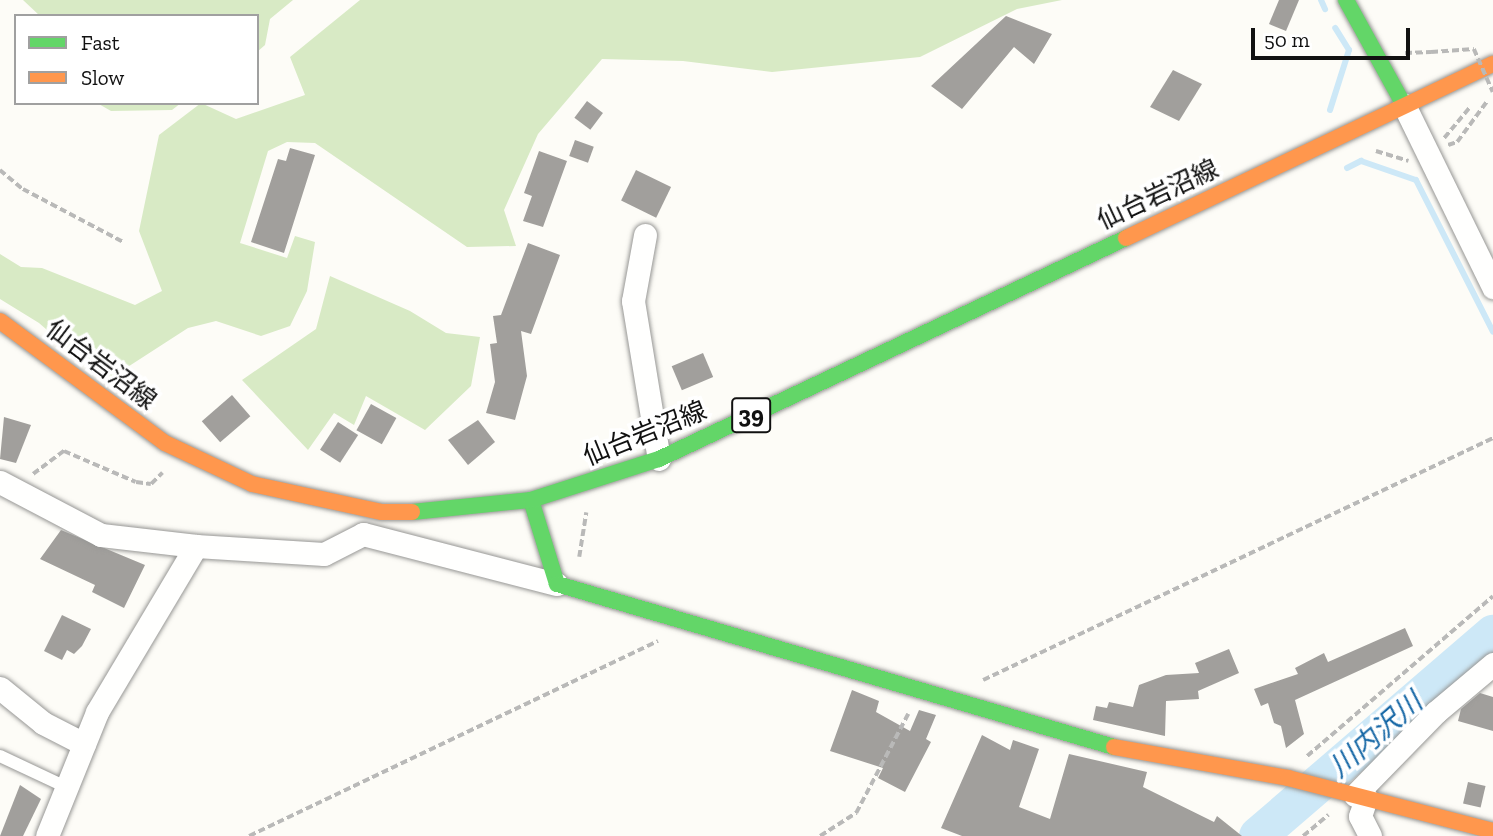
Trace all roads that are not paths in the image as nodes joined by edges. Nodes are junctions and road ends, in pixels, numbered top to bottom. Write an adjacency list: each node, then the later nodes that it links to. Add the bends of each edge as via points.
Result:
1 (1346, 0): 3 (main road)
2 (1493, 64): 3 (main road, 仙台岩沼線 / 39)
3 (1404, 105): 5 (street); 7 (main road, 仙台岩沼線 / 39)
4 (645, 236): 7 (street, via 633,301)
5 (1493, 286)
6 (0, 321): 9 (main road, 仙台岩沼線 / 39, via 176,449 252,484 339,506 443,511)
7 (659, 459): 9 (main road, 仙台岩沼線 / 39)
8 (5, 487): 10 (street, via 101,535)
9 (531, 500): 11 (main road)
10 (196, 547): 11 (street, via 324,554 363,534); 14 (street, via 117,676)
11 (557, 584): 17 (main road, via 1115,747 1284,777)
12 (1493, 664): 17 (street, via 1436,712)
13 (0, 688): 14 (street, via 43,723)
14 (85, 744): 16 (street)
15 (0, 756): 16 (lane)
16 (68, 788): 19 (street)
17 (1354, 795): 18 (main road); 20 (street)
18 (1493, 831)
19 (47, 836)
20 (1370, 836)

